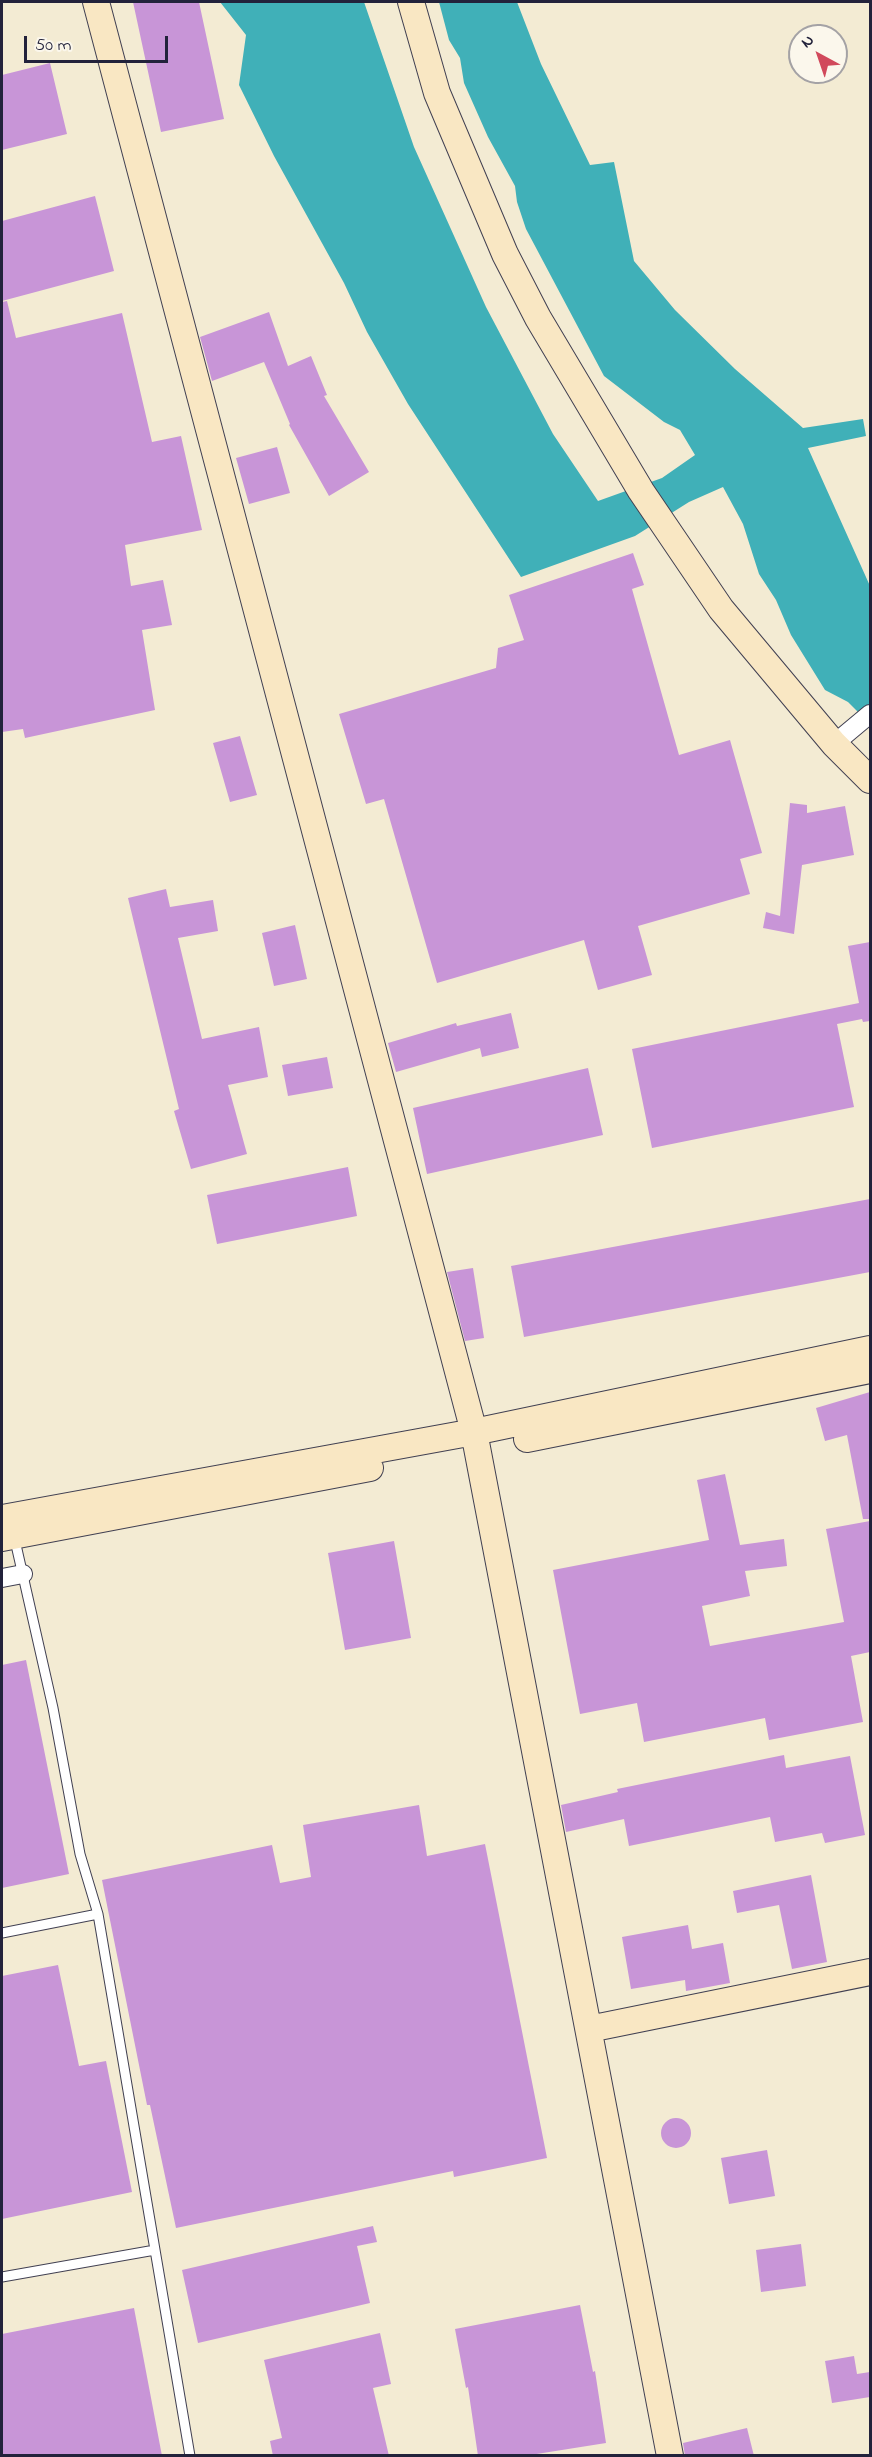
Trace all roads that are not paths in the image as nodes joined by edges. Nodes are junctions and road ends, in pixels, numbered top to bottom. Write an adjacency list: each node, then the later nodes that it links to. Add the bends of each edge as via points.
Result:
1 (96, 2): 8 (street)
2 (411, 2): 4 (street, via 437,93 505,254 537,318 641,491 721,609)
3 (870, 714): 4 (street)
4 (834, 744): 5 (street)
5 (870, 780)
6 (870, 1349): 8 (street)
7 (870, 1370): 8 (street)
8 (475, 1440): 9 (street); 15 (street)
9 (7, 1527): 10 (lane)
10 (23, 1574): 11 (street); 12 (lane, via 80,1854)
11 (2, 1578)
12 (98, 1914): 13 (lane); 16 (lane)
13 (2, 1933)
14 (870, 1972): 15 (street)
15 (589, 2029): 19 (street)
16 (155, 2250): 17 (lane); 18 (lane)
17 (2, 2277)
18 (190, 2456)
19 (670, 2456)

